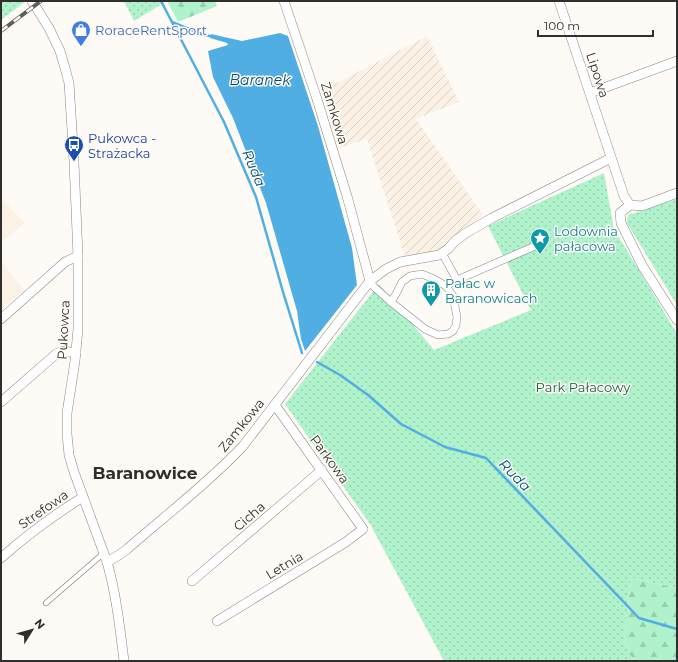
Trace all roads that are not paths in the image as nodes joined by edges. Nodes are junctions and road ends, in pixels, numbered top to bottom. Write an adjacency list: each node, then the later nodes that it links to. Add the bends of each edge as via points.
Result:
1 (32, 1): 11 (street, Pukowca, via 60,50 69,83)
2 (284, 1): 13 (street, Zamkowa, via 347,196)
3 (559, 1): 5 (street, Lipowa)
4 (677, 61): 5 (street)
5 (590, 93): 6 (street, Lipowa)
6 (611, 158): 8 (street, Lipowa, via 624,196); 10 (street, Zamkowa, via 492,218 466,233)
7 (677, 193): 8 (street, via 642,206)
8 (630, 205): 17 (street, via 620,213 621,223 643,267)
9 (542, 243): 12 (street)
10 (442, 253): 12 (street); 13 (street, Zamkowa, via 400,262)
11 (78, 256): 16 (street, via 65,262); 18 (street, Pukowca)
12 (457, 280): 14 (street)
13 (370, 281): 15 (street); 20 (street, Zamkowa)
14 (446, 286): 15 (street, via 422,274 410,276 402,282); 15 (street, via 453,296 457,317 453,331 448,334 438,335 425,329)
15 (390, 302)
16 (1, 319)
17 (677, 320)
18 (76, 354): 19 (street, via 56,354); 22 (street, Pukowca, via 67,413 67,434 69,454)
19 (1, 402)
20 (274, 405): 21 (street, Parkowa); 24 (street, Zamkowa, via 230,460 126,550 119,555)
21 (322, 470): 23 (street, Parkowa); 26 (street, Cicha)
22 (83, 497): 24 (street, Pukowca); 25 (street, Strefowa, via 61,510)
23 (363, 529): 28 (street, Letnia)
24 (106, 557): 27 (lane); 29 (street, Pukowca, via 111,573)
25 (1, 558)
26 (192, 581)
27 (46, 603)
28 (217, 621)
29 (124, 661)

